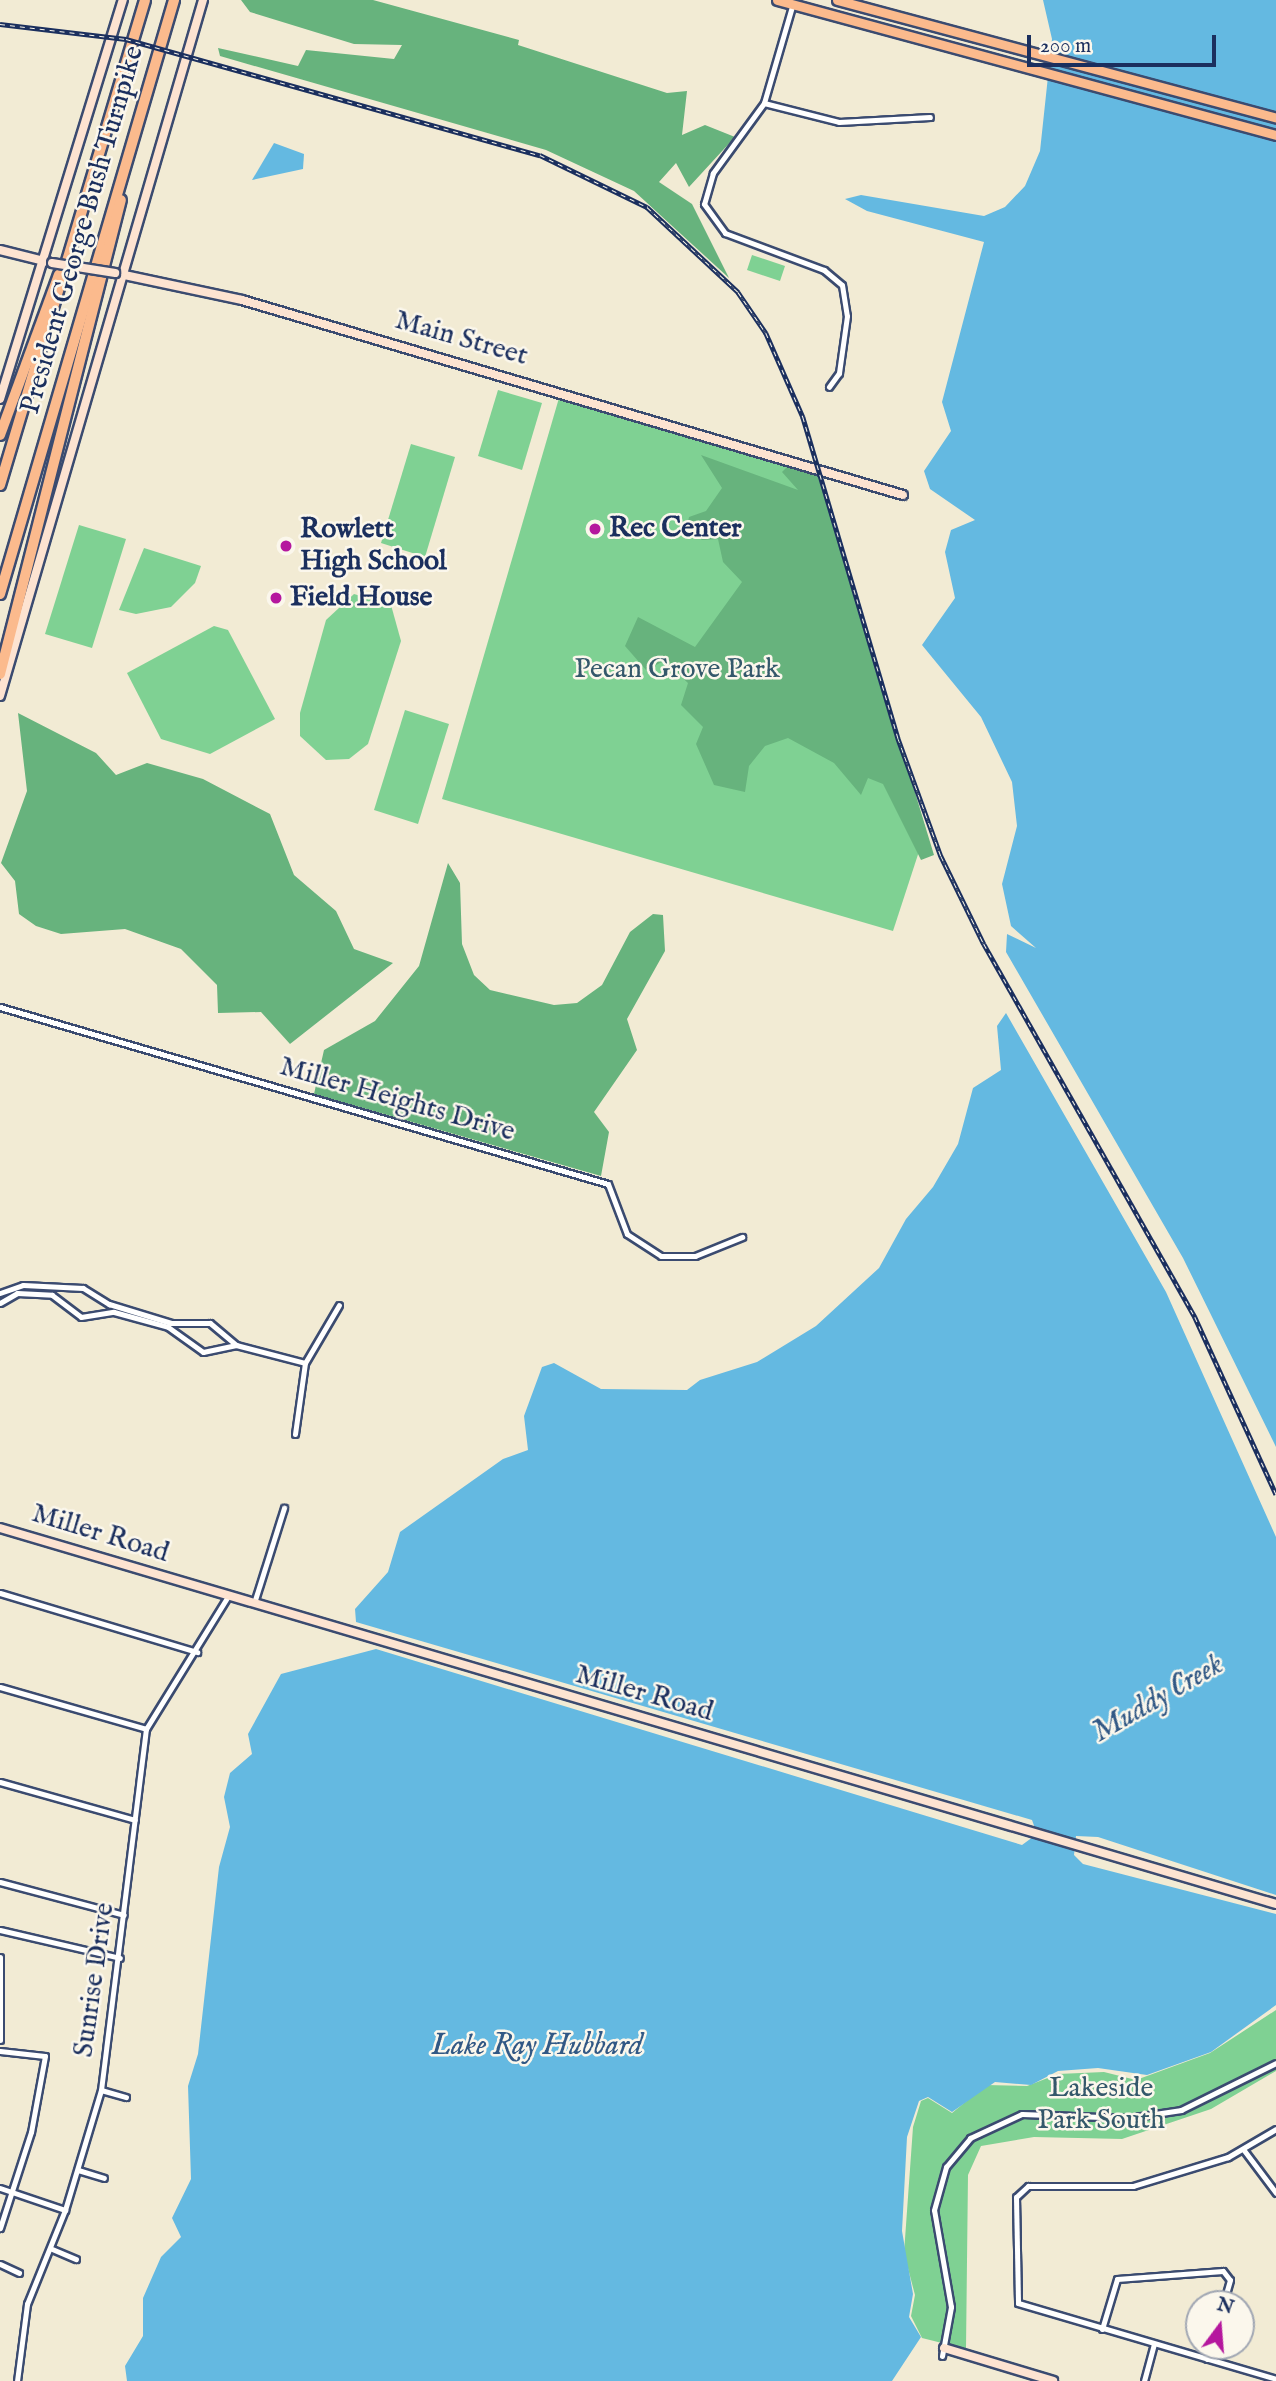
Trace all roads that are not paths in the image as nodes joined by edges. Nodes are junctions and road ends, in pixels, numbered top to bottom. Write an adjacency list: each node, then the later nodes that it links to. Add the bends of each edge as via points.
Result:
1 (122, 0): 16 (main road)
2 (145, 0): 17 (highway, President George Bush Turnpike)
3 (174, 0): 14 (highway, President George Bush Turnpike)
4 (203, 0): 18 (main road)
5 (777, 0): 7 (main road)
6 (837, 0): 8 (main road)
7 (793, 2): 9 (main road); 10 (street)
8 (943, 30): 9 (main road, via 933,38); 12 (main road)
9 (894, 33): 13 (main road)
10 (764, 103): 11 (street, via 839,122); 19 (street, via 713,173 704,194 706,214 724,233 824,270 842,285 847,316 839,373)
11 (930, 117)
12 (1276, 118)
13 (1276, 135)
14 (121, 193): 24 (highway, President George Bush Turnpike); 25 (highway, via 122,217)
15 (0, 250): 16 (main road, Main Street)
16 (48, 262): 18 (main road, Main Street, bridge); 20 (main road)
17 (65, 268): 21 (highway, via 54,283); 22 (highway, President George Bush Turnpike)
18 (125, 275): 23 (main road, Main Street, via 242,300); 26 (main road)
19 (829, 387)
20 (0, 400)
21 (0, 435)
22 (0, 485)
23 (903, 495)
24 (0, 594)
25 (0, 674)
26 (0, 696)
27 (0, 1007): 28 (street, Miller Heights Drive, via 608,1184 627,1234 661,1256 695,1256)
28 (742, 1237)
29 (0, 1293): 30 (street)
30 (9, 1293): 31 (street); 33 (street, via 83,1288); 33 (street, via 52,1294 81,1317 114,1312)
31 (0, 1303)
32 (338, 1305): 35 (street)
33 (138, 1315): 34 (street, via 171,1323 210,1323); 34 (street, via 168,1326 202,1352)
34 (236, 1345): 35 (street)
35 (305, 1363): 36 (street)
36 (295, 1434)
37 (284, 1508): 41 (street)
38 (0, 1528): 40 (main road, Miller Road)
39 (0, 1593): 42 (street)
40 (228, 1596): 41 (main road, Miller Road); 42 (street, Sunrise Drive)
41 (254, 1604): 48 (main road, Miller Road)
42 (197, 1652): 44 (street, Sunrise Drive)
43 (0, 1687): 44 (street)
44 (146, 1730): 46 (street, Sunrise Drive)
45 (0, 1782): 46 (street)
46 (135, 1820): 49 (street, Sunrise Drive)
47 (0, 1882): 49 (street)
48 (1276, 1903)
49 (124, 1915): 52 (street, Sunrise Drive)
50 (0, 1930): 52 (street)
51 (0, 1957): 53 (street)
52 (120, 1958): 56 (street, Sunrise Drive)
53 (0, 2040)
54 (0, 2051): 63 (street, via 45,2056)
55 (1276, 2063): 74 (street, via 1181,2110 1128,2118 1022,2114 970,2138 946,2168 934,2210 951,2300)
56 (101, 2090): 57 (street); 60 (street, Sunrise Drive)
57 (126, 2097)
58 (1276, 2129): 59 (street)
59 (1242, 2149): 64 (street); 72 (street, via 1133,2186 1016,2191 1018,2303)
60 (78, 2170): 61 (street); 65 (street, Sunrise Drive)
61 (104, 2178)
62 (0, 2188): 63 (street)
63 (12, 2192): 65 (street); 66 (street)
64 (1276, 2193)
65 (65, 2210): 67 (street, Sunrise Drive)
66 (0, 2228)
67 (52, 2249): 68 (street); 78 (street, Sunrise Drive, via 27,2304)
68 (76, 2259)
69 (0, 2264): 70 (street)
70 (19, 2273)
71 (1227, 2290): 72 (street, via 1230,2280 1223,2271 1117,2279)
72 (1102, 2329): 73 (street)
73 (1154, 2344): 75 (street); 80 (street)
74 (943, 2352): 79 (main road)
75 (1185, 2353)
76 (1210, 2360): 77 (street)
77 (1276, 2379)
78 (17, 2381)
79 (1053, 2381)
80 (1144, 2381)

